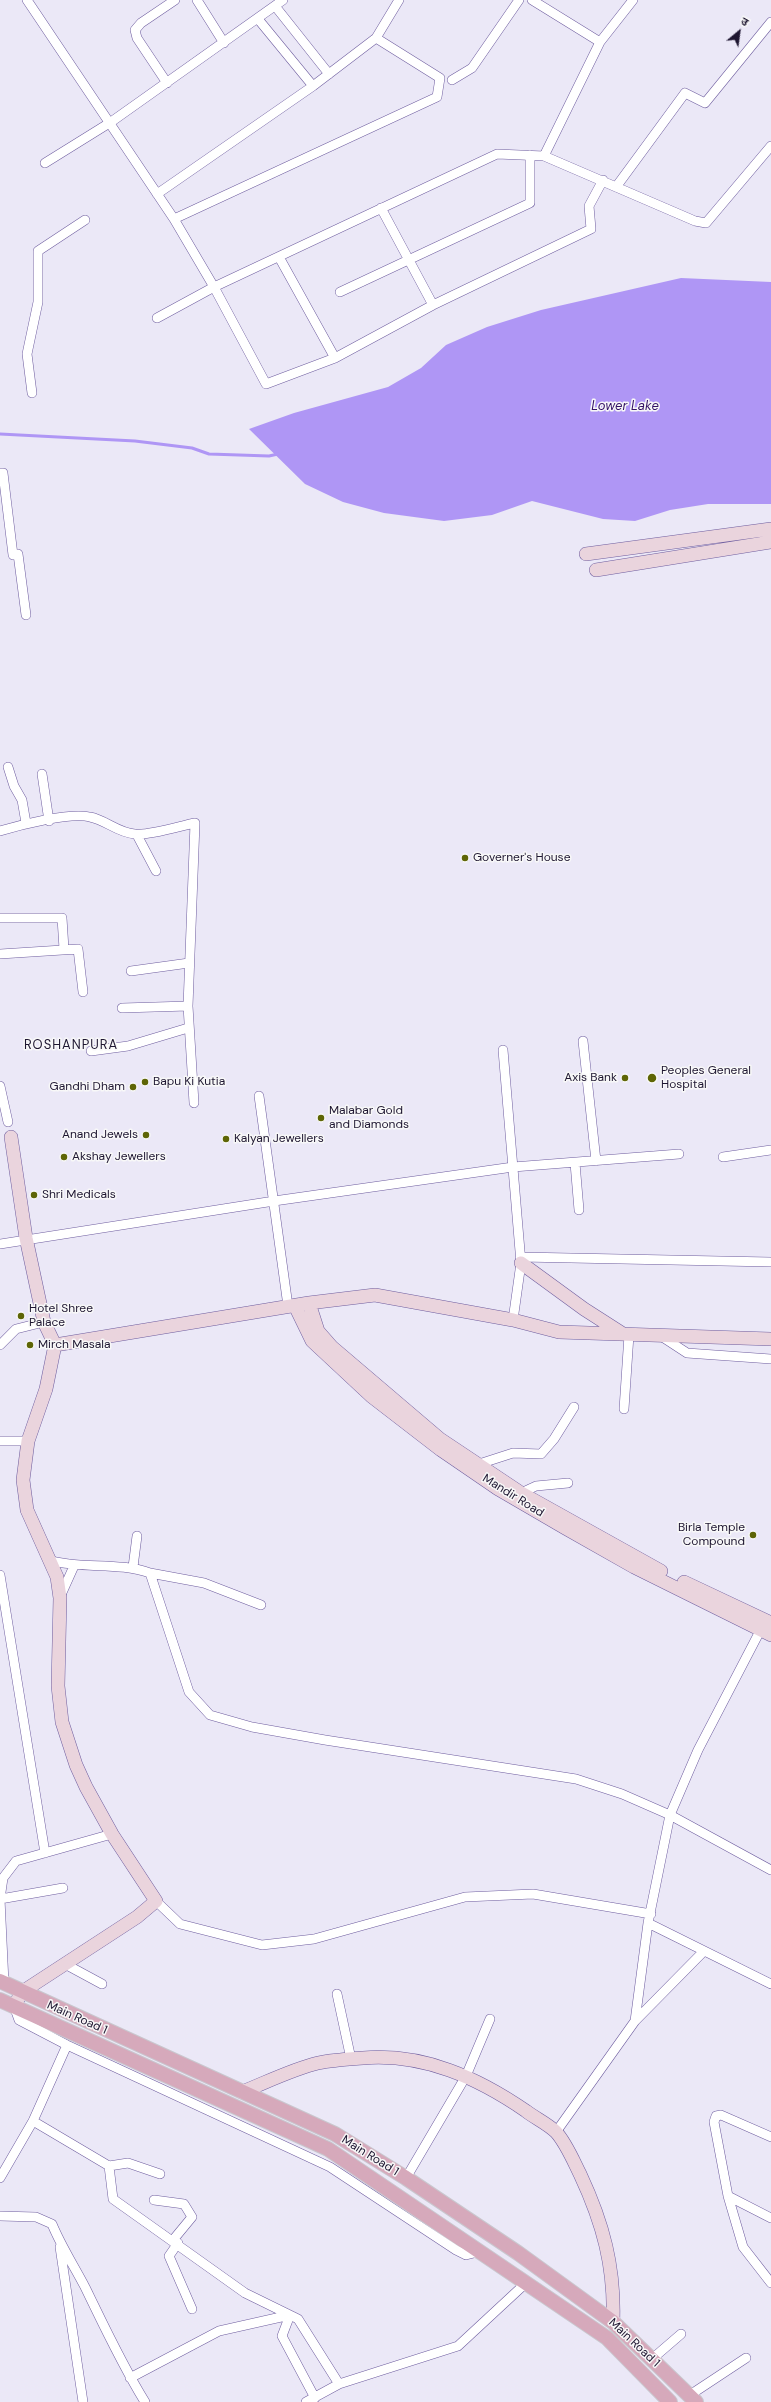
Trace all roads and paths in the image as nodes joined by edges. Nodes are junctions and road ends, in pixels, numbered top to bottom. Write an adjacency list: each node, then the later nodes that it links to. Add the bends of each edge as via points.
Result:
1 (27, 0): 19 (street)
2 (175, 0): 17 (street, via 135,30 137,38)
3 (196, 0): 14 (street)
4 (283, 0): 9 (street)
5 (398, 0): 12 (street)
6 (519, 0): 16 (street, via 472,68)
7 (532, 0): 13 (street)
8 (633, 0): 13 (street)
9 (274, 6): 10 (street); 15 (street)
10 (258, 18): 14 (street); 18 (street)
11 (771, 22): 25 (street, via 705,103 685,92)
12 (376, 38): 15 (street); 29 (street, via 440,78 437,97)
13 (600, 42): 22 (street)
14 (224, 43): 17 (street)
15 (329, 74): 18 (street)
16 (452, 80)
17 (167, 83): 19 (street)
18 (313, 86): 26 (street)
19 (111, 122): 23 (street); 26 (street)
20 (771, 146): 25 (street, via 706,222 694,221)
21 (530, 155): 22 (street); 27 (street, via 497,154); 31 (street, via 530,203)
22 (544, 156): 24 (street)
23 (45, 163)
24 (603, 180): 25 (street); 34 (street, via 589,206 591,229)
25 (616, 187)
26 (157, 194): 29 (street)
27 (381, 208): 30 (street); 31 (street)
28 (85, 220): 37 (street, via 38,252 38,302 27,354)
29 (174, 220): 32 (street)
30 (279, 257): 32 (street); 36 (street)
31 (409, 260): 33 (street); 34 (street)
32 (214, 288): 35 (street); 36 (street, via 266,384)
33 (340, 292)
34 (433, 305): 36 (street)
35 (157, 318)
36 (335, 358)
37 (32, 393)
38 (0, 473): 43 (street, via 3,473)
39 (771, 529): 41 (street)
40 (771, 542): 42 (street)
41 (586, 554)
42 (596, 570)
43 (26, 615)
44 (8, 767): 47 (street, via 22,800)
45 (42, 774): 46 (street)
46 (49, 821): 47 (street); 49 (street, via 74,816 91,817 120,832)
47 (26, 823): 48 (street)
48 (0, 831)
49 (137, 835): 50 (street); 54 (street, via 195,824)
50 (156, 871)
51 (0, 918): 52 (street, via 62,918)
52 (64, 949): 53 (street); 56 (street, via 78,949)
53 (0, 954)
54 (189, 963): 55 (street); 57 (street)
55 (131, 971)
56 (83, 992)
57 (188, 1006): 58 (street); 59 (street)
58 (122, 1008)
59 (188, 1028): 62 (street, via 128,1046); 65 (street)
60 (583, 1041): 71 (street)
61 (503, 1050): 73 (street)
62 (91, 1051)
63 (0, 1086): 66 (street)
64 (259, 1096): 74 (street)
65 (194, 1103)
66 (8, 1122)
67 (11, 1137): 76 (street)
68 (771, 1150): 70 (street)
69 (679, 1154): 71 (street)
70 (723, 1157)
71 (596, 1161): 72 (street)
72 (575, 1163): 73 (street); 75 (street)
73 (513, 1168): 74 (street); 78 (street)
74 (274, 1201): 76 (street); 81 (street)
75 (579, 1210)
76 (26, 1238): 77 (street); 83 (street)
77 (0, 1244)
78 (521, 1260): 79 (street); 82 (street); 84 (street, via 584,1309)
79 (771, 1262)
80 (309, 1303): 81 (street); 82 (street, via 375,1295); 94 (street, Mandir Road, via 318,1331 332,1347 440,1439)
81 (292, 1306): 88 (street); 106 (street, Mandir Road, via 312,1340 371,1396 441,1450 498,1489 565,1528)
82 (514, 1320): 84 (street, via 559,1332)
83 (44, 1322): 87 (street, via 16,1330); 88 (street)
84 (627, 1335): 85 (street); 91 (street)
85 (661, 1336): 86 (street); 89 (street, via 687,1353)
86 (771, 1339)
87 (0, 1345)
88 (55, 1345): 92 (street, via 46,1389)
89 (771, 1359)
90 (574, 1407): 94 (street, via 554,1439 541,1454 513,1453)
91 (624, 1409)
92 (28, 1441): 93 (street); 98 (street, via 23,1480 27,1510)
93 (0, 1442)
94 (479, 1464): 96 (street, Mandir Road)
95 (568, 1484): 96 (street, via 536,1486)
96 (521, 1493): 105 (street, Mandir Road, via 664,1573)
97 (137, 1536): 100 (street)
98 (52, 1561): 99 (street); 103 (street)
99 (74, 1566): 100 (street); 103 (street)
100 (133, 1567): 101 (street)
101 (150, 1573): 104 (street, via 204,1583); 107 (street, via 188,1692 210,1715 252,1727 325,1740 576,1779 622,1794)
102 (0, 1575): 109 (street)
103 (60, 1598): 108 (street, via 58,1686 62,1722 76,1765)
104 (261, 1605)
105 (771, 1623)
106 (765, 1633): 107 (street, via 698,1750)
107 (670, 1815): 110 (street); 114 (street)
108 (112, 1834): 109 (street); 113 (street)
109 (46, 1853): 112 (street, via 16,1861 3,1878)
110 (771, 1870)
111 (63, 1888): 112 (street)
112 (0, 1899): 117 (street)
113 (156, 1901): 114 (street, via 180,1924 262,1945 314,1939 465,1897 533,1894); 116 (street, via 138,1917)
114 (650, 1919): 115 (street); 125 (street)
115 (704, 1951): 119 (street); 125 (street)
116 (65, 1964): 118 (street); 120 (street)
117 (2, 1982): 120 (main road, Main Road 1)
118 (102, 1984)
119 (771, 1984)
120 (22, 1992): 123 (street); 129 (main road, Main Road 1)
121 (337, 1994): 127 (street)
122 (0, 2000): 123 (main road, Main Road 1)
123 (14, 2006): 126 (street, via 19,2020); 143 (main road, Main Road 1, via 328,2149)
124 (490, 2019): 128 (street)
125 (635, 2021): 131 (street)
126 (67, 2045): 130 (street); 143 (street, via 330,2167 466,2256)
127 (351, 2059): 128 (street, via 402,2059); 129 (street, via 318,2063)
128 (466, 2076): 131 (street, via 494,2090); 136 (street)
129 (242, 2092): 136 (main road, Main Road 1, via 335,2134)
130 (33, 2121): 133 (street); 135 (street)
131 (556, 2132): 148 (street, via 597,2212 608,2248 614,2301)
132 (771, 2137): 137 (street, via 721,2114 716,2116 714,2122)
133 (109, 2166): 134 (street, via 128,2163); 142 (street, via 113,2199)
134 (160, 2174)
135 (0, 2178)
136 (406, 2178): 148 (main road, Main Road 1, via 518,2253)
137 (728, 2196): 140 (street); 145 (street, via 743,2247)
138 (154, 2200): 142 (street, via 184,2204 192,2217)
139 (0, 2216): 141 (street, via 36,2217 52,2224)
140 (771, 2218)
141 (59, 2242): 152 (street, via 84,2285); 156 (street)
142 (175, 2242): 146 (street, via 168,2256); 147 (street, via 245,2293)
143 (482, 2251): 144 (main road, Main Road 1)
144 (527, 2282): 153 (street, via 458,2346); 158 (main road, Main Road 1, via 607,2338)
145 (771, 2283)
146 (192, 2309)
147 (290, 2315): 152 (street, via 219,2331); 153 (street, via 298,2319); 155 (street, via 282,2336)
148 (613, 2322): 151 (main road, Main Road 1)
149 (681, 2334): 151 (street)
150 (746, 2358): 154 (street)
151 (652, 2359): 154 (main road, Main Road 1)
152 (130, 2378): 157 (street)
153 (339, 2384): 155 (street)
154 (693, 2399)
155 (310, 2400)
156 (83, 2402)
157 (145, 2402)
158 (670, 2402)

